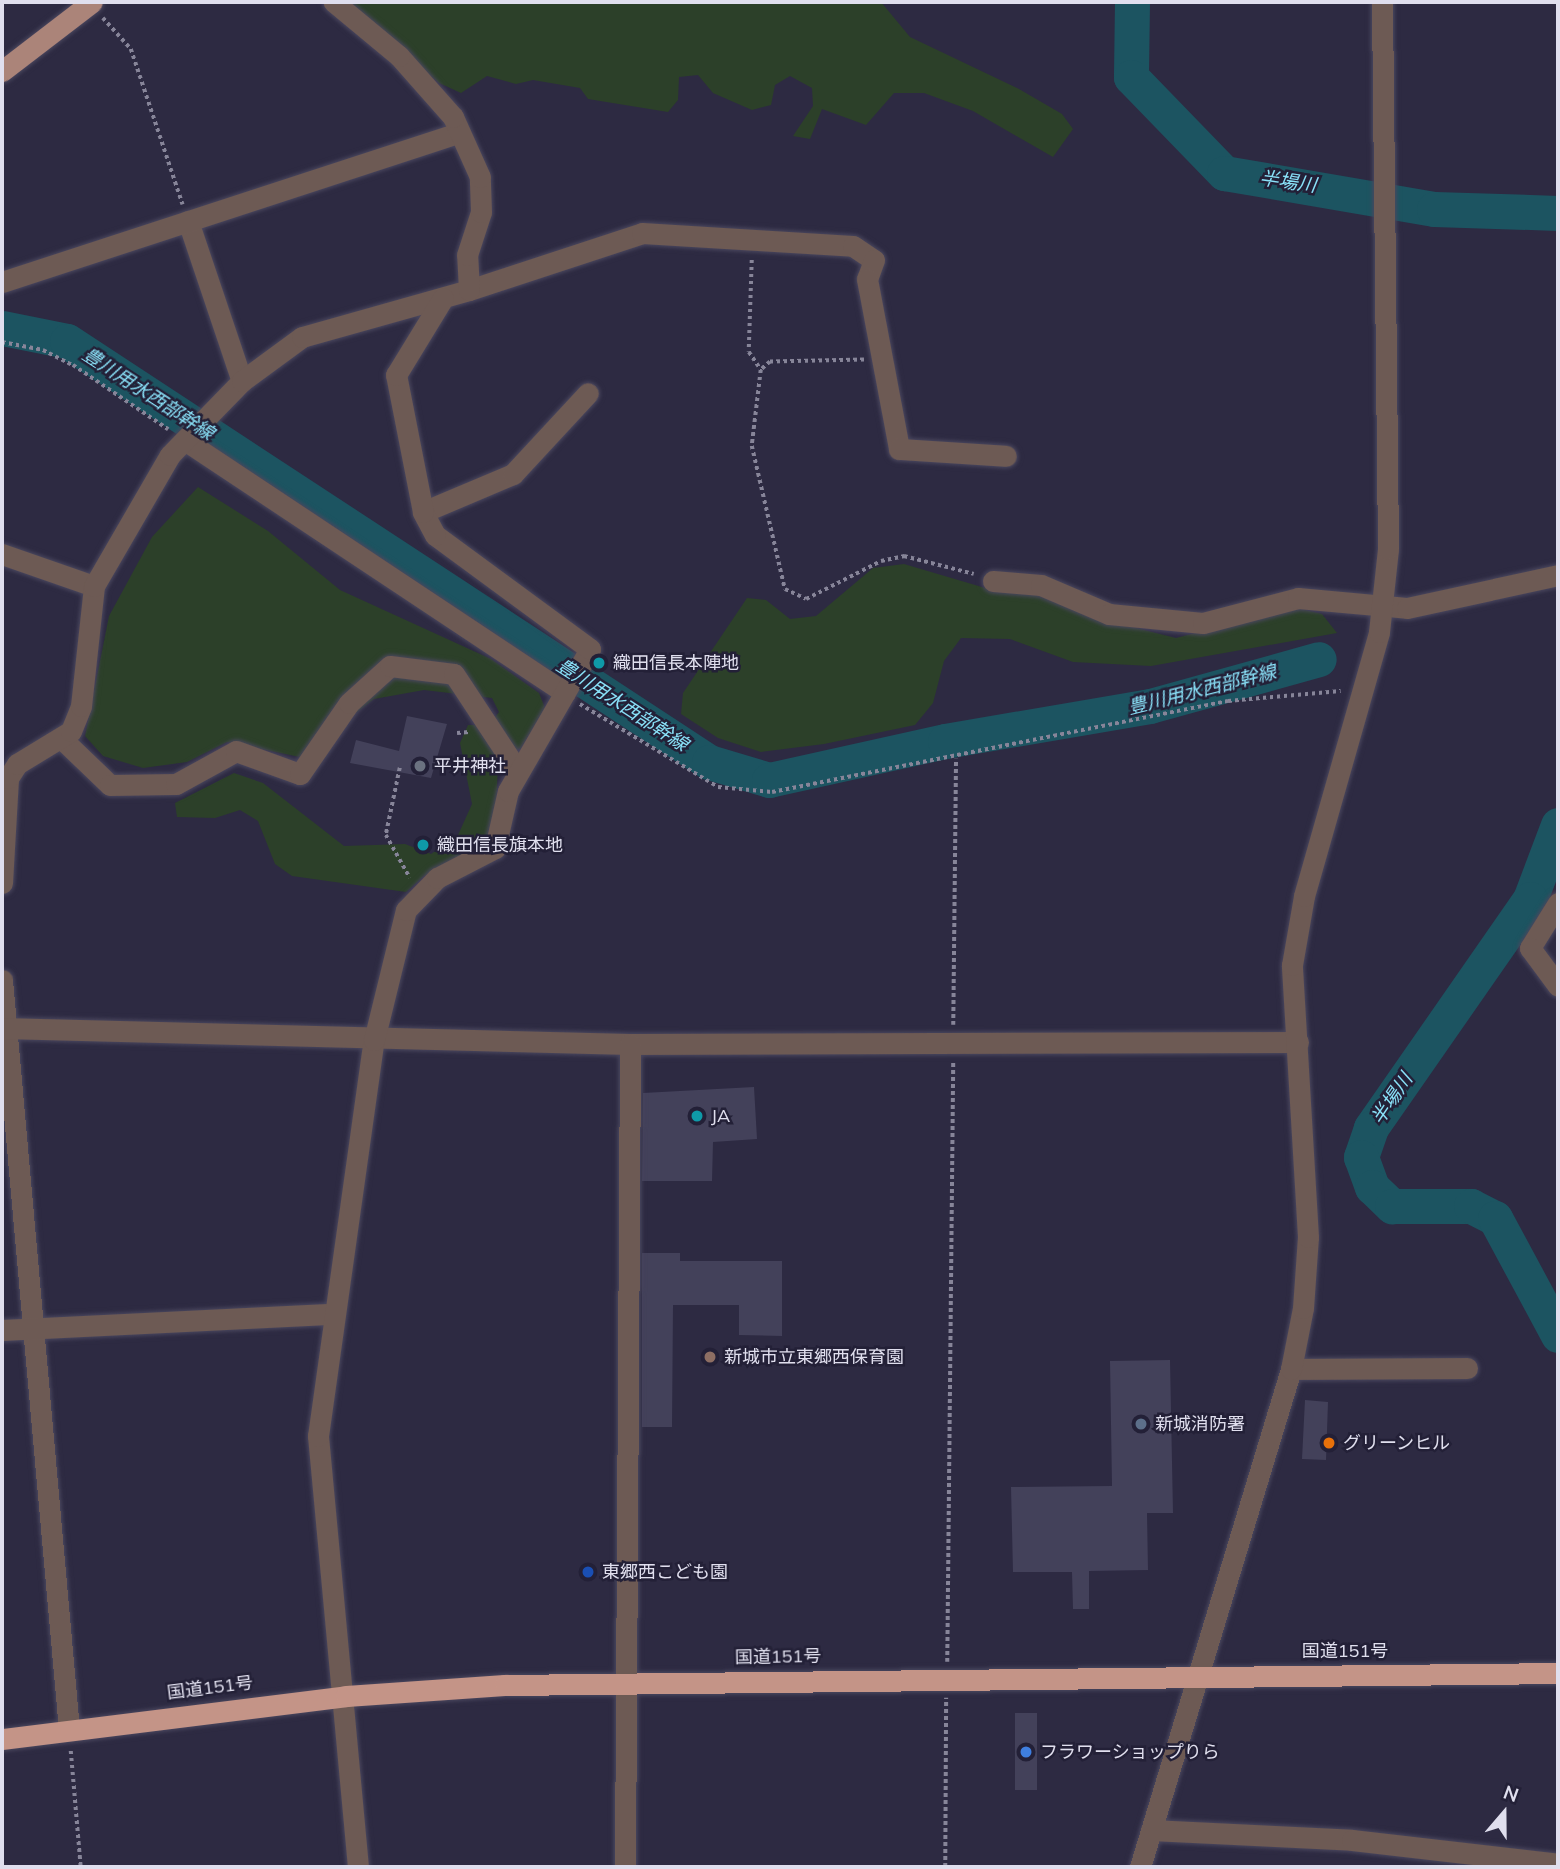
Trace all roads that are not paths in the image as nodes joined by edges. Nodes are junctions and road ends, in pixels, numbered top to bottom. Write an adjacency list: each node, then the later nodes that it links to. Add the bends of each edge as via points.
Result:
1 (334, 2): 5 (street, via 447,104)
2 (1382, 2): 19 (street, via 1388,550)
3 (91, 3): 4 (main road)
4 (2, 71)
5 (458, 133): 6 (street); 8 (street, via 480,177 481,212 467,255)
6 (188, 221): 7 (street); 10 (street)
7 (2, 282)
8 (469, 290): 9 (street); 13 (street, via 642,233 831,242 874,260 867,279 899,449)
9 (443, 298): 10 (street, via 302,337); 14 (street, via 396,375)
10 (242, 381): 12 (street)
11 (587, 393): 14 (street, via 513,474)
12 (188, 437): 18 (street, via 149,485); 20 (street)
13 (1006, 456)
14 (423, 512): 20 (street, via 435,535 590,649)
15 (2, 555): 18 (street)
16 (1558, 575): 19 (street)
17 (993, 581): 19 (street, via 1041,585 1109,614 1153,622 1203,623 1298,598)
18 (94, 586): 21 (street, via 81,706)
19 (1382, 610): 29 (street, via 1364,693 1304,896 1293,965)
20 (568, 690): 22 (street)
21 (63, 740): 22 (street, via 110,785 176,784 236,751 300,774 349,703 390,666 454,674); 23 (street, via 32,753 8,778)
22 (518, 771): 28 (street, via 495,848 418,892 395,942)
23 (2, 883)
24 (1558, 903): 26 (street, via 1530,948)
25 (2, 980): 27 (street)
26 (1558, 986)
27 (4, 1028): 28 (street); 32 (street)
28 (374, 1041): 30 (street); 31 (street)
29 (1298, 1042): 30 (street); 35 (street, via 1308,1237)
30 (630, 1044): 38 (street)
31 (333, 1314): 32 (street); 39 (street, via 318,1436)
32 (33, 1328): 33 (street); 40 (street)
33 (2, 1330)
34 (1467, 1368): 35 (street)
35 (1291, 1369): 37 (street)
36 (1558, 1673): 37 (highway, 国道151号)
37 (1198, 1675): 38 (highway, 国道151号); 42 (street)
38 (625, 1682): 39 (highway, 国道151号); 45 (street)
39 (346, 1696): 40 (highway, 国道151号); 44 (street)
40 (69, 1729): 41 (highway, 国道151号)
41 (2, 1738)
42 (1151, 1830): 43 (street, via 1352,1840); 46 (street)
43 (1558, 1864)
44 (358, 1867)
45 (625, 1867)
46 (1140, 1867)

